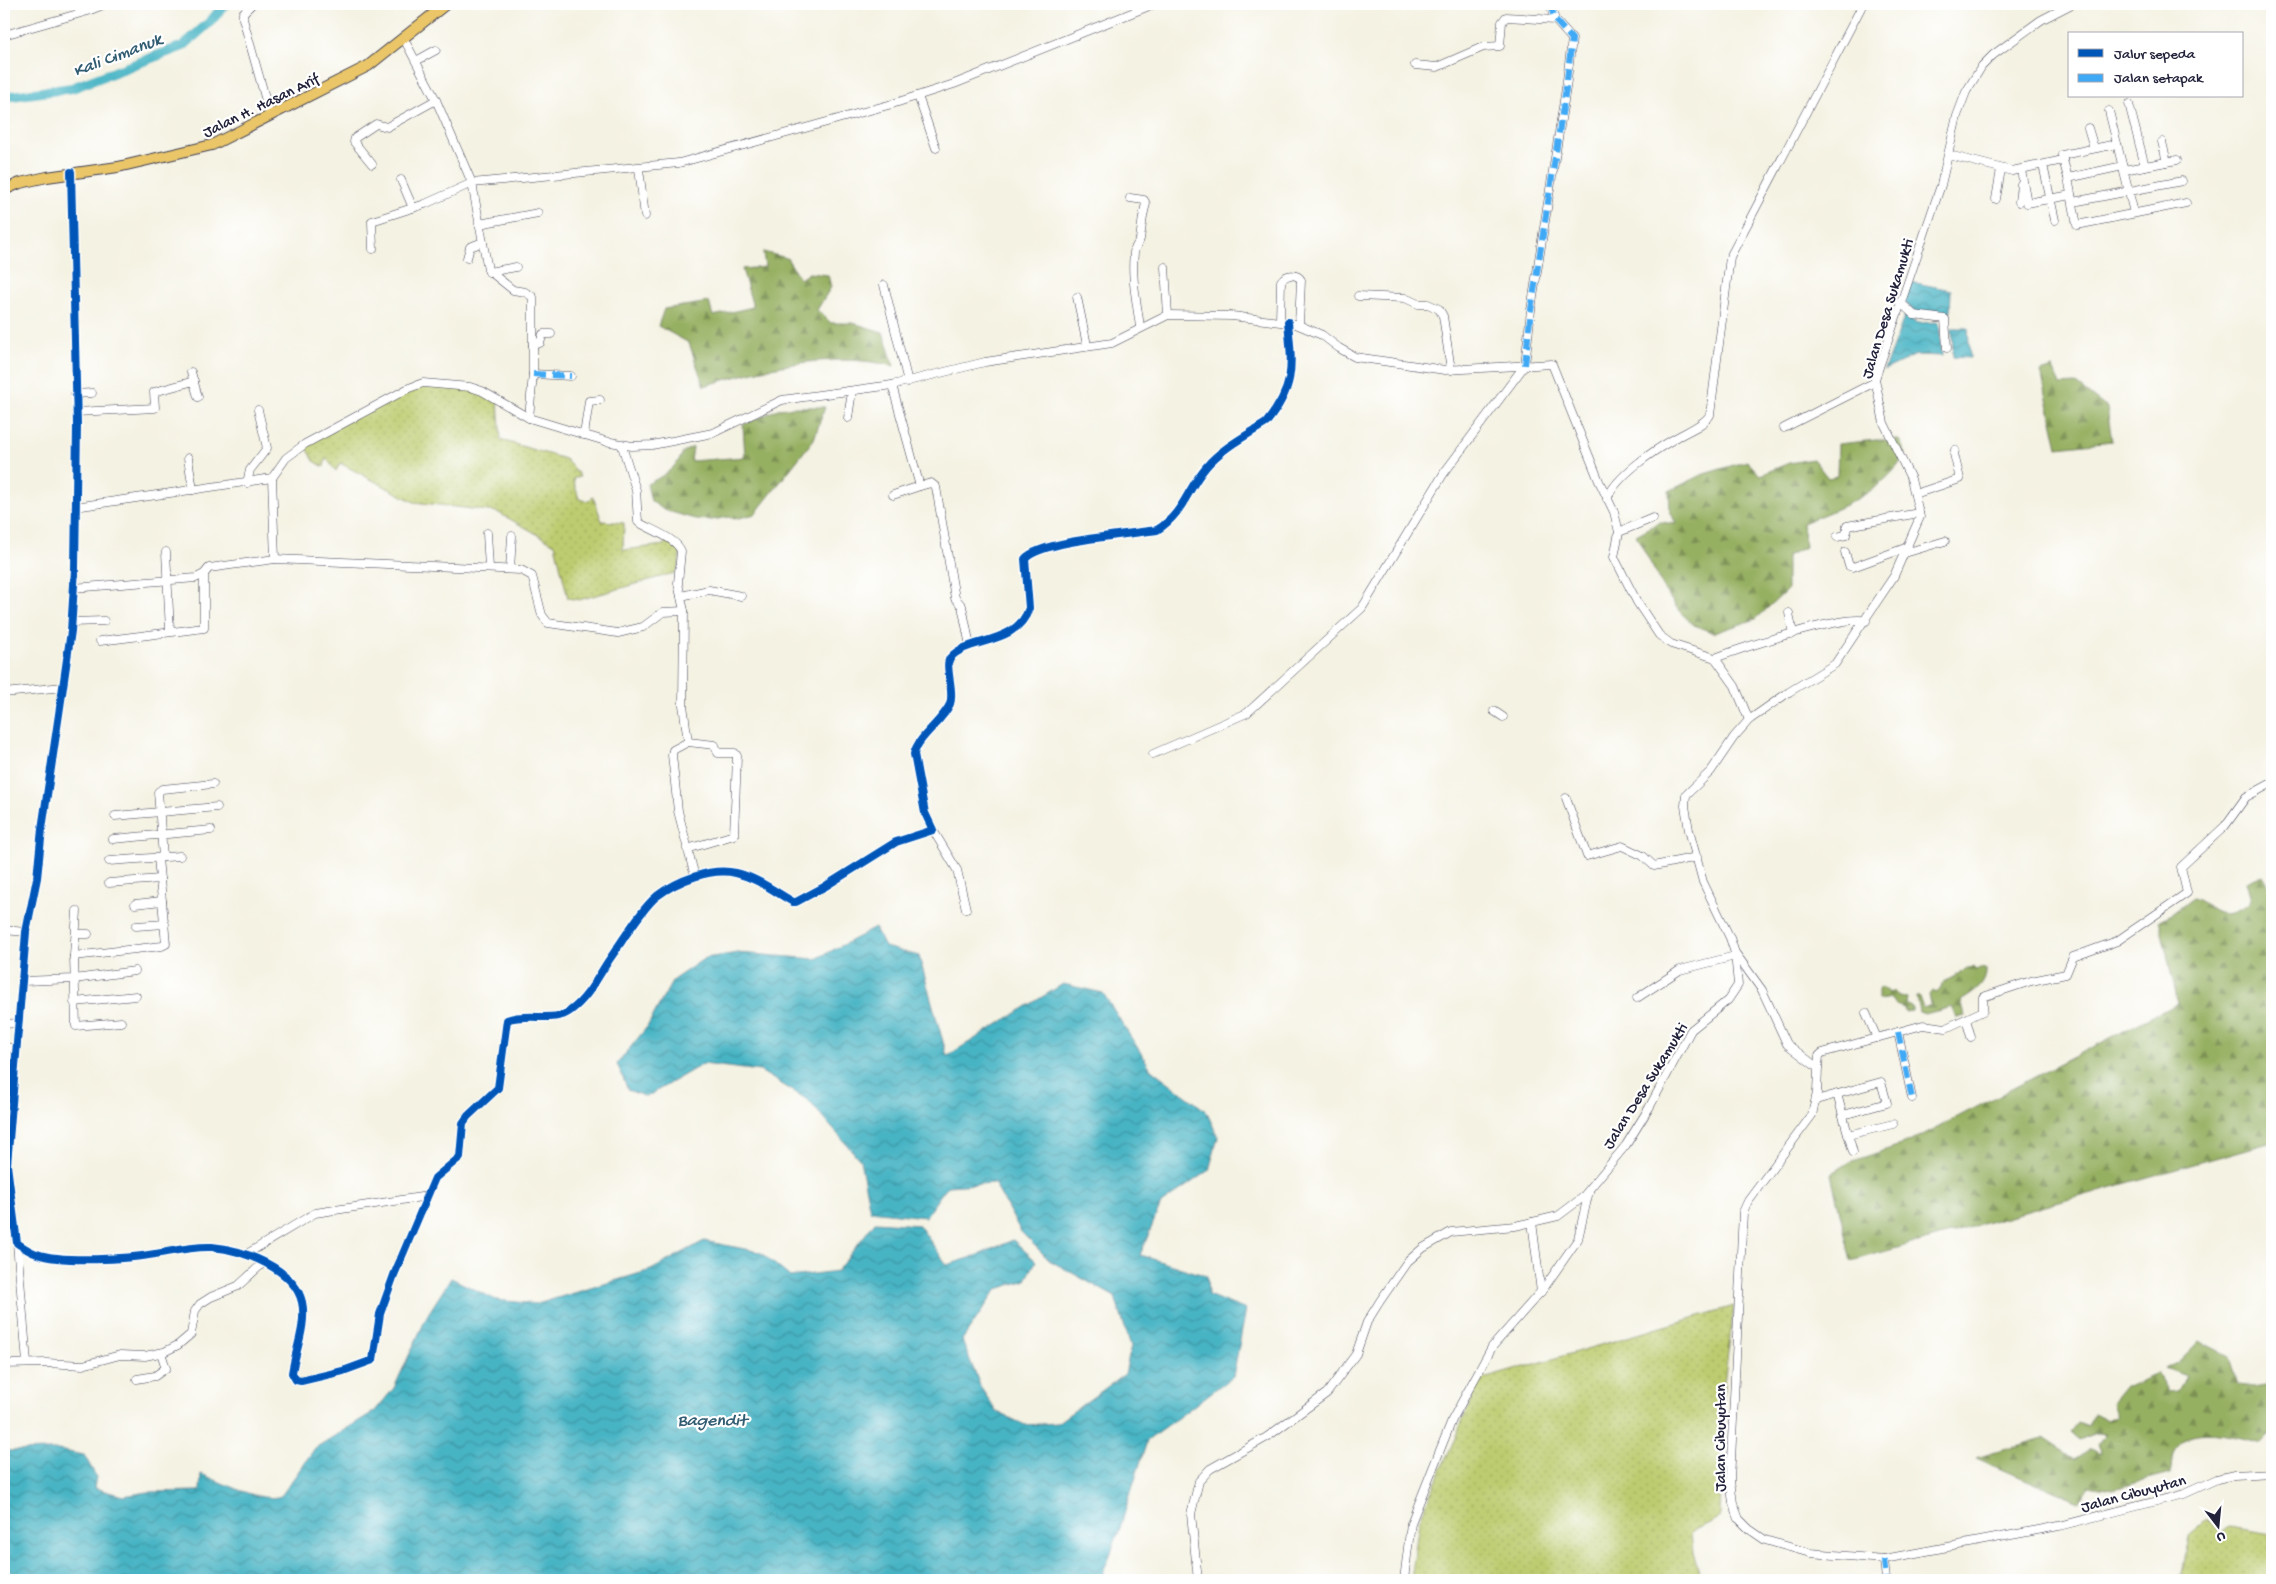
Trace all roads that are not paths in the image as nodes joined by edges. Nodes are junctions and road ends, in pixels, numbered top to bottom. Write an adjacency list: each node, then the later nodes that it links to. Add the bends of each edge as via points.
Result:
1 (105, 4): 9 (street)
2 (252, 4): 18 (street, via 243,13 244,21)
3 (446, 4): 10 (main road, Jalan H. Hasan Arif)
4 (1154, 4): 14 (street, via 1015,61)
5 (1550, 4): 8 (street)
6 (1863, 4): 101 (street, via 1730,257 1710,415 1630,471 1613,487)
7 (2072, 4): 24 (street, Jalan Desa Sukamukti, via 2041,20 1982,66 1966,92 1957,116)
8 (1555, 20): 13 (street, via 1506,17 1502,22 1500,46 1483,47 1437,67); 72 (street, via 1572,39)
9 (4, 35)
10 (404, 40): 12 (street); 18 (main road, Jalan H. Hasan Arif, via 368,66)
11 (436, 50): 12 (street)
12 (416, 60): 15 (street)
13 (1415, 65)
14 (918, 96): 22 (street); 32 (street, via 679,163)
15 (436, 100): 28 (street, via 387,127 376,124 355,138 354,142); 39 (street)
16 (2129, 104): 30 (street)
17 (2109, 111): 21 (street)
18 (270, 116): 34 (main road, Jalan H. Hasan Arif, via 200,149 118,167)
19 (2088, 128): 23 (street)
20 (2162, 142): 27 (street)
21 (2117, 144): 23 (street); 31 (street)
22 (936, 148)
23 (2094, 148): 25 (street, via 2062,155)
24 (1949, 155): 33 (street); 63 (street, Jalan Desa Sukamukti)
25 (2063, 160): 29 (street); 36 (street)
26 (2177, 160): 27 (street)
27 (2167, 162): 30 (street)
28 (372, 164)
29 (2043, 165): 35 (street); 43 (street)
30 (2145, 166): 31 (street)
31 (2124, 168): 36 (street); 41 (street)
32 (639, 169): 39 (street); 51 (street)
33 (2001, 169): 35 (street); 45 (street)
34 (71, 172): 40 (main road, Jalan H. Hasan Arif, via 20,183); 83 (street)
35 (2021, 174): 43 (street, via 2027,203); 46 (street)
36 (2068, 178): 44 (street)
37 (402, 180): 48 (street)
38 (2182, 181): 41 (street)
39 (472, 183): 48 (street); 53 (street)
40 (4, 190)
41 (2129, 191): 44 (street); 50 (street)
42 (1130, 198): 67 (street, via 1144,200 1146,204 1140,241 1134,254 1134,285)
43 (2051, 198): 44 (street); 52 (street)
44 (2072, 198): 50 (street, via 2077,225)
45 (1996, 199)
46 (2019, 202)
47 (2186, 203): 50 (street)
48 (413, 208): 55 (street, via 372,221)
49 (538, 213): 53 (street)
50 (2134, 213)
51 (645, 216)
52 (2055, 220)
53 (479, 224): 54 (street)
54 (483, 242): 56 (street, via 470,247); 59 (street)
55 (374, 249)
56 (467, 258)
57 (516, 267): 59 (street)
58 (1165, 267): 64 (street)
59 (489, 272): 69 (street, via 513,290 533,297)
60 (884, 285): 78 (street)
61 (1358, 296): 73 (street, via 1405,298 1439,309 1443,316)
62 (1077, 297): 70 (street)
63 (1900, 302): 71 (street, via 1914,315 1945,319); 79 (street, Jalan Desa Sukamukti)
64 (1168, 315): 65 (street); 67 (street)
65 (1284, 321): 66 (street); 66 (street, via 1281,280 1295,276 1302,280); 129 (street, via 1292,369 1290,381 1266,423 1215,458 1179,512 1157,530 1036,550 1025,559 1027,614 1009,633)
66 (1299, 325): 73 (street, via 1322,335 1355,357)
67 (1140, 327): 70 (street, via 1112,343)
68 (551, 334): 69 (street, via 543,334 540,343)
69 (533, 345): 75 (street)
70 (1086, 345): 78 (street, via 985,362)
71 (1947, 348)
72 (1524, 365): 73 (street); 101 (street, via 1550,364 1554,367); 135 (street, via 1444,474 1362,608 1247,714)
73 (1451, 370)
74 (191, 372): 77 (street)
75 (533, 374): 76 (street); 88 (street)
76 (571, 376)
77 (194, 381): 84 (street); 87 (street, via 154,392 155,408)
78 (908, 382): 80 (street)
79 (1874, 382): 90 (street); 99 (street, Jalan Desa Sukamukti, via 1884,423)
80 (892, 385): 81 (street); 96 (street)
81 (852, 391): 89 (street); 92 (street, via 782,400 713,433 652,445)
82 (92, 393): 83 (street)
83 (75, 394): 87 (street)
84 (198, 397)
85 (600, 400): 91 (street, via 589,401)
86 (258, 410): 97 (street, via 267,448 250,470)
87 (76, 412): 102 (street)
88 (530, 418): 91 (street); 95 (street, via 476,389 423,383 305,444 286,458)
89 (848, 418)
90 (1784, 428)
91 (584, 435): 92 (street)
92 (622, 446): 119 (street, via 636,490 638,522 655,529 682,552 678,577)
93 (1955, 450): 99 (street, via 1960,479)
94 (188, 458): 98 (street)
95 (272, 478): 97 (street); 113 (street)
96 (918, 482): 100 (street); 129 (street, via 931,483 936,488 955,598 962,606)
97 (247, 483): 98 (street)
98 (192, 490): 102 (street)
99 (1915, 494): 103 (street, Jalan Desa Sukamukti)
100 (893, 495)
101 (1608, 501): 105 (street)
102 (75, 507): 118 (street)
103 (1919, 512): 108 (street, via 1847,526 1846,535); 110 (street, Jalan Desa Sukamukti, via 1920,521)
104 (1653, 518): 105 (street)
105 (1619, 532): 130 (street, via 1614,557 1637,602 1659,635 1673,646)
106 (487, 533): 114 (street)
107 (512, 536): 115 (street)
108 (1837, 537)
109 (1945, 541): 110 (street)
110 (1906, 550): 112 (street, via 1853,568 1849,566); 124 (street, Jalan Desa Sukamukti)
111 (166, 552): 117 (street)
112 (1845, 552)
113 (275, 559): 114 (street); 116 (street, via 210,568)
114 (489, 568): 115 (street)
115 (510, 569): 121 (street, via 526,571 532,576 543,618 548,623 618,633 643,626 666,611)
116 (204, 574): 117 (street, via 196,578); 126 (street, via 205,627)
117 (168, 579): 118 (street); 126 (street)
118 (73, 588): 125 (street)
119 (681, 596): 120 (street, via 709,590); 121 (street)
120 (741, 596)
121 (684, 611): 134 (street, via 683,705)
122 (1789, 613): 127 (street)
123 (104, 621): 125 (street)
124 (1866, 621): 127 (street, via 1837,623); 133 (street, Jalan Desa Sukamukti, via 1835,664)
125 (71, 622): 131 (street)
126 (170, 631): 128 (street)
127 (1794, 634): 130 (street)
128 (100, 641)
129 (970, 646): 143 (street, via 949,660 950,704 915,750 925,814)
130 (1715, 658): 133 (street, via 1735,686)
131 (63, 687): 132 (street); 161 (street, via 40,855)
132 (4, 693)
133 (1749, 720): 149 (street, Jalan Desa Sukamukti, via 1712,771 1686,795 1685,806)
134 (688, 742): 146 (street, via 673,750 672,755 678,811); 146 (street, via 715,745 718,754 734,753 737,756 734,836)
135 (1152, 754)
136 (2272, 783): 173 (street, via 2246,797 2225,826 2181,868 2187,891 2184,896 2117,941 2073,957 2066,974 1983,997 1983,1011)
137 (213, 784): 140 (street, via 160,790)
138 (1566, 798): 149 (street, via 1587,856 1622,846 1643,856 1654,866)
139 (217, 807): 140 (street)
140 (159, 812): 141 (street); 144 (street)
141 (114, 816)
142 (212, 830): 144 (street)
143 (933, 830): 151 (street, via 896,842 796,902 737,873 726,871); 156 (street, via 957,870)
144 (161, 834): 145 (street); 148 (street)
145 (114, 839)
146 (688, 849): 151 (street)
147 (180, 856): 148 (street)
148 (161, 857): 150 (street); 152 (street)
149 (1697, 857): 164 (street, Jalan Desa Sukamukti, via 1703,882 1720,914)
150 (109, 861)
151 (694, 877): 192 (street, via 656,897 631,928 588,995 570,1011 558,1017 524,1016 507,1020 498,1088 465,1120 461,1129 460,1157 439,1173)
152 (160, 879): 153 (street); 154 (street)
153 (109, 883)
154 (162, 901): 155 (street); 158 (street)
155 (135, 904)
156 (966, 909)
157 (77, 911): 162 (street)
158 (165, 924): 159 (street); 165 (street, via 167,942 164,945)
159 (136, 926)
160 (4, 930): 161 (street)
161 (23, 931): 168 (street); 174 (street, via 15,1016)
162 (76, 934): 163 (street); 165 (street)
163 (88, 934)
164 (1735, 955): 170 (street, via 1680,970); 182 (street, via 1762,990 1787,1044); 191 (street, Jalan Desa Sukamukti, via 1738,985 1728,1000 1692,1030 1626,1145)
165 (74, 956): 167 (street)
166 (135, 971): 167 (street)
167 (74, 979): 168 (street); 171 (street)
168 (23, 981): 174 (street)
169 (136, 996): 171 (street)
170 (1637, 998)
171 (74, 1002): 175 (street, via 76,1026)
172 (1866, 1013): 179 (street)
173 (1966, 1019): 177 (street, via 1946,1028 1926,1025); 178 (street)
174 (19, 1020): 176 (street); 181 (street)
175 (121, 1022)
176 (4, 1024)
177 (1898, 1032): 179 (street); 184 (street)
178 (1971, 1037)
179 (1877, 1038): 182 (street, via 1822,1053)
180 (4, 1048): 181 (street)
181 (17, 1048): 190 (street)
182 (1815, 1067): 185 (street, Jalan Cibuyutan)
183 (1837, 1094): 185 (street); 186 (street); 186 (street, via 1881,1082 1887,1103)
184 (1912, 1098)
185 (1816, 1100): 205 (street, Jalan Cibuyutan, via 1805,1126 1743,1212 1730,1481 1733,1503 1749,1529 1783,1547 1822,1555)
186 (1843, 1115): 188 (street)
187 (1893, 1124): 188 (street)
188 (1848, 1136): 189 (street)
189 (1853, 1152)
190 (5, 1165): 196 (street)
191 (1589, 1189): 193 (street, Jalan Desa Sukamukti); 194 (street)
192 (428, 1196): 197 (street, via 315,1213); 198 (street, via 380,1314 371,1362 310,1380 296,1380 292,1373 302,1303 289,1280)
193 (1575, 1204): 194 (street); 195 (street, Jalan Desa Sukamukti, via 1558,1216)
194 (1586, 1206): 199 (street, via 1578,1239)
195 (1535, 1222): 199 (street); 206 (street, Jalan Desa Sukamukti, via 1451,1232 1423,1248 1407,1262 1380,1301 1367,1322 1356,1354 1328,1393 1267,1437 1210,1469 1198,1481 1191,1514)
196 (17, 1243): 197 (street, via 37,1254 52,1257 132,1256 212,1247); 201 (street)
197 (245, 1255): 198 (street)
198 (263, 1263): 200 (street, via 238,1286 200,1304 195,1311 191,1334)
199 (1540, 1292): 207 (street, via 1492,1347 1452,1420 1411,1523)
200 (161, 1353): 201 (street, via 120,1355 83,1365); 203 (street, via 165,1368 155,1376)
201 (27, 1363): 202 (street)
202 (4, 1364)
203 (137, 1379)
204 (2272, 1473): 205 (street, Jalan Cibuyutan, via 2234,1474 2184,1494 2059,1526)
205 (1884, 1559): 208 (street)
206 (1198, 1580)
207 (1404, 1580)
208 (1886, 1580)

